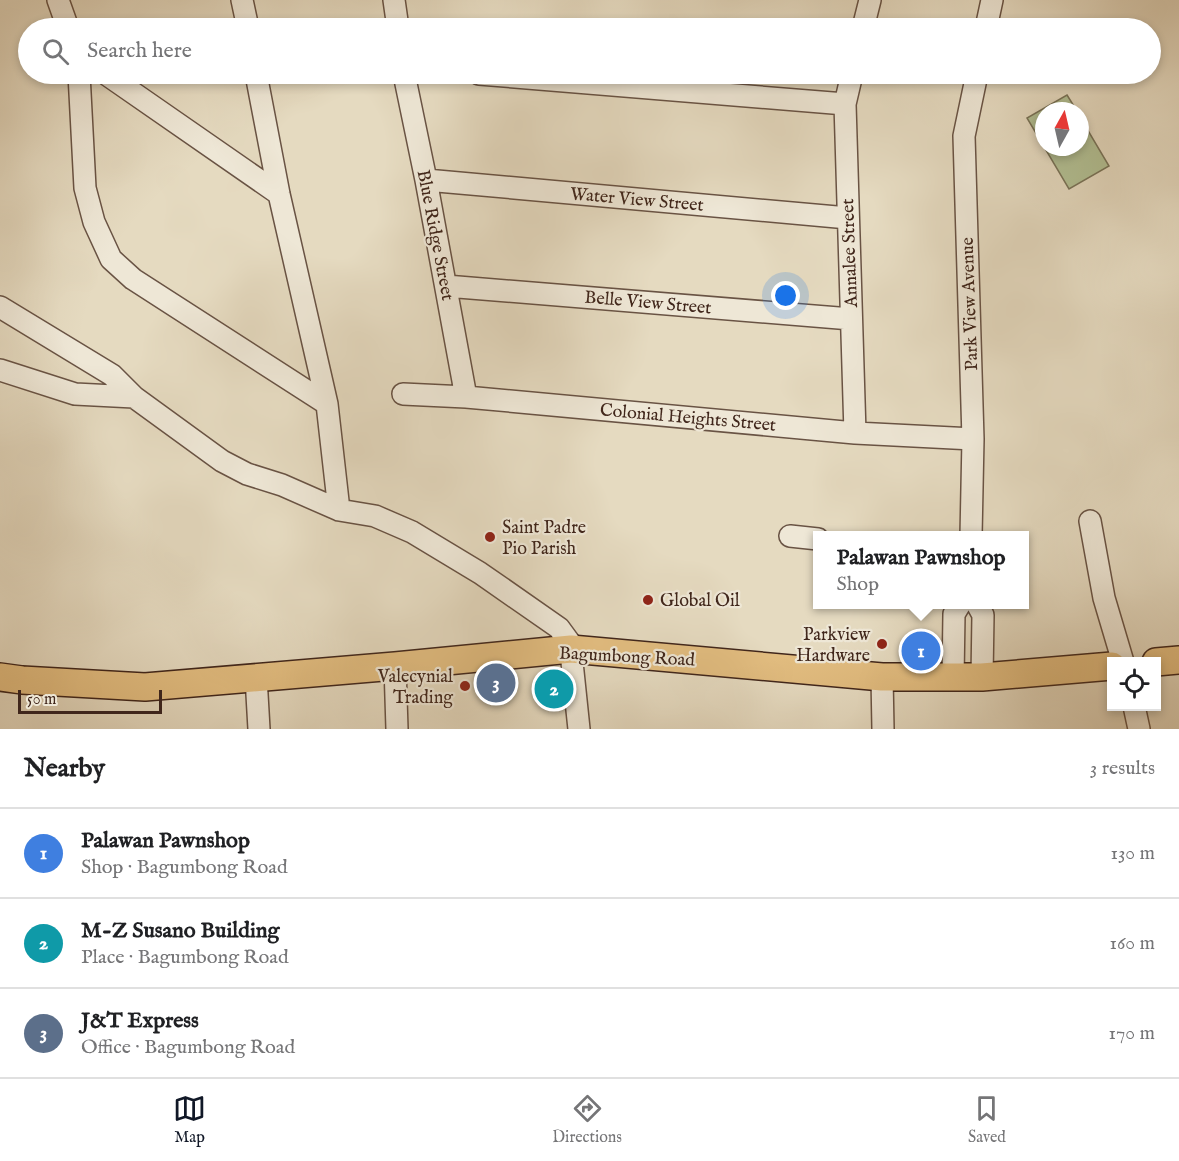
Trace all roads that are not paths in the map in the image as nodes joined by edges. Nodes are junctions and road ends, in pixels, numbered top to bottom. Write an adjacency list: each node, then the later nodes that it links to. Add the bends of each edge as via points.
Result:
1 (58, 0): 6 (street)
2 (242, 0): 7 (street)
3 (394, 0): 8 (street)
4 (870, 0): 9 (street)
5 (992, 0): 10 (street)
6 (64, 18)
7 (246, 18)
8 (397, 18)
9 (866, 18)
10 (988, 18)
11 (79, 84): 29 (street, via 85,188 94,222 111,259 133,279)
12 (120, 84): 20 (street)
13 (258, 84): 20 (street)
14 (406, 84): 19 (street, Blue Ridge Street)
15 (601, 84): 18 (street)
16 (850, 84): 18 (street, Annalee Street)
17 (975, 84): 31 (street, Park View Avenue, via 964,136)
18 (845, 104): 21 (street, Annalee Street)
19 (426, 180): 21 (street, Water View Street); 22 (street, Blue Ridge Street)
20 (279, 194): 29 (street)
21 (848, 218): 24 (street, Annalee Street)
22 (446, 285): 24 (street, Belle View Street); 28 (street, Blue Ridge Street)
23 (0, 307): 27 (street, via 112,375)
24 (851, 319): 30 (street, Annalee Street)
25 (2, 369): 27 (street, via 75,394)
26 (403, 394): 28 (street, Colonial Heights Street)
27 (134, 397): 32 (street, via 247,474)
28 (466, 397): 30 (street, Colonial Heights Street)
29 (327, 404): 32 (street)
30 (855, 432): 31 (street, Colonial Heights Street)
31 (973, 440): 34 (street, Park View Avenue)
32 (339, 510): 39 (street, via 375,516 412,532 480,573 559,628)
33 (1090, 521): 40 (street, via 1104,598)
34 (971, 531)
35 (790, 536): 36 (street)
36 (813, 538)
37 (957, 609): 48 (street)
38 (980, 609): 49 (street, via 983,615)
39 (571, 650): 43 (main road, Bagumbong Road); 47 (main road, Bagumbong Road); 53 (street)
40 (1122, 657)
41 (1179, 660): 42 (main road)
42 (1161, 662)
43 (395, 666): 46 (main road, Bagumbong Road); 52 (street)
44 (1107, 666): 49 (main road, Bagumbong Road)
45 (0, 677): 46 (main road, Bagumbong Road, via 145,687)
46 (256, 677): 51 (street)
47 (882, 677): 48 (main road, Bagumbong Road); 54 (street)
48 (953, 678): 49 (main road, Bagumbong Road)
49 (982, 678)
50 (1135, 711): 55 (street)
51 (259, 729)
52 (397, 729)
53 (579, 729)
54 (883, 729)
55 (1139, 729)

